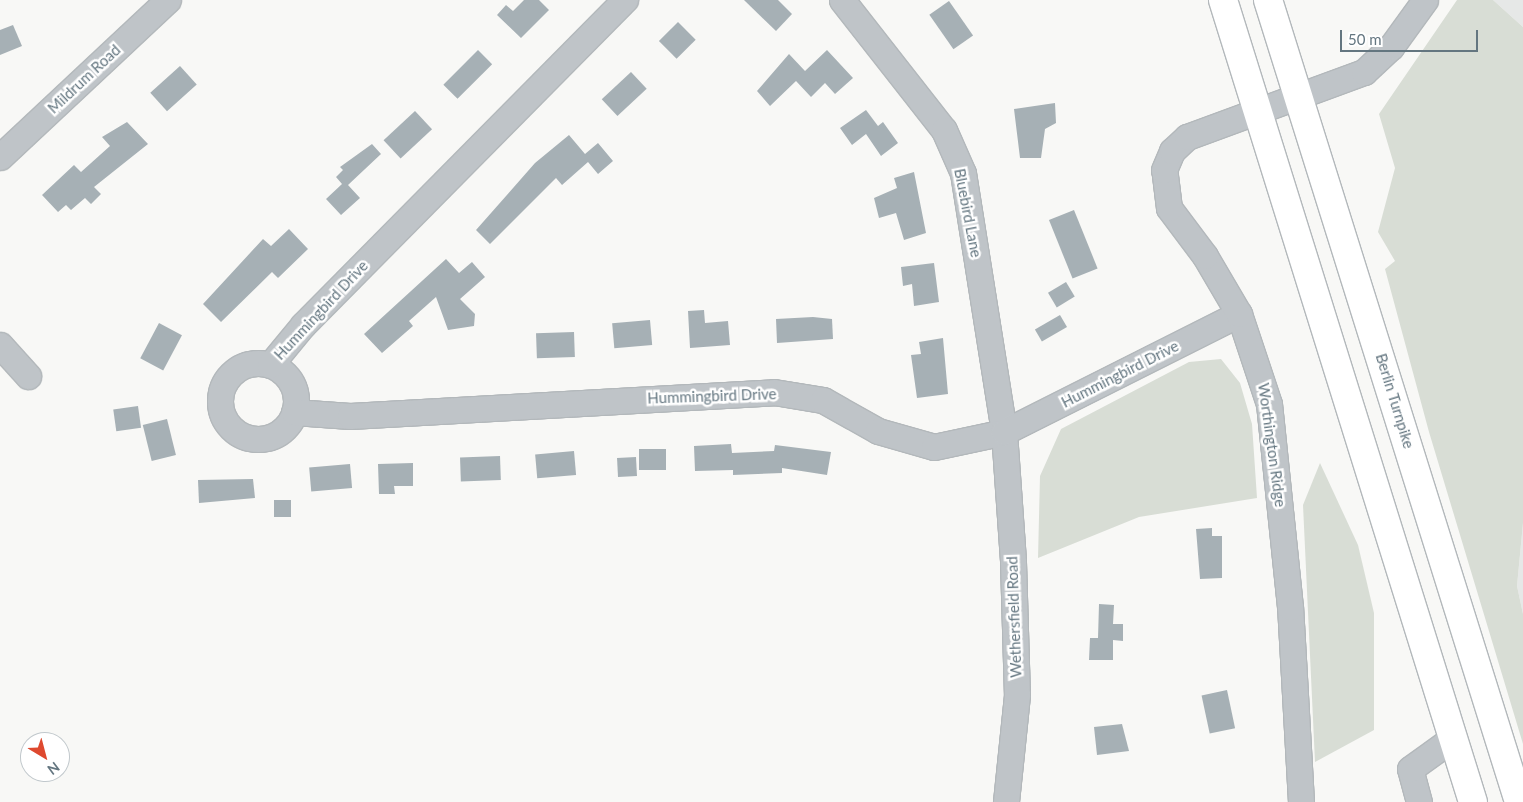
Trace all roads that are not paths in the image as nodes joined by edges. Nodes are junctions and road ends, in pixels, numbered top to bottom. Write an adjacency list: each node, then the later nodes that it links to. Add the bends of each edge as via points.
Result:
1 (168, 0): 9 (street, Mildrum Road)
2 (625, 0): 12 (street, Hummingbird Drive, via 303,325)
3 (842, 0): 15 (street, Bluebird Lane, via 944,130 963,173)
4 (1222, 0): 8 (highway)
5 (1268, 0): 7 (highway, Berlin Turnpike)
6 (1426, 0): 7 (street, Worthington Ridge, via 1391,47 1364,72)
7 (1300, 97): 8 (street, Worthington Ridge); 21 (highway, Berlin Turnpike)
8 (1258, 112): 10 (street, Worthington Ridge, via 1187,137 1172,151 1164,170 1169,208 1205,256); 16 (highway)
9 (0, 157)
10 (1239, 314): 15 (street, Hummingbird Drive); 18 (street, Worthington Ridge, via 1262,372 1275,452 1290,607)
11 (0, 345): 13 (street)
12 (270, 364): 14 (street, Hummingbird Drive, via 292,385); 14 (street, Hummingbird Drive, via 248,364 228,377 220,397 224,418 236,432 259,439 280,432)
13 (28, 376)
14 (294, 412): 15 (street, Hummingbird Drive, via 350,416 774,392 824,400 878,431 934,447)
15 (1004, 432): 17 (street, Wethersfield Road, via 1017,695)
16 (1453, 738): 19 (street, via 1410,769); 20 (highway)
17 (1006, 802)
18 (1301, 802)
19 (1419, 802)
20 (1473, 802)
21 (1519, 802)

